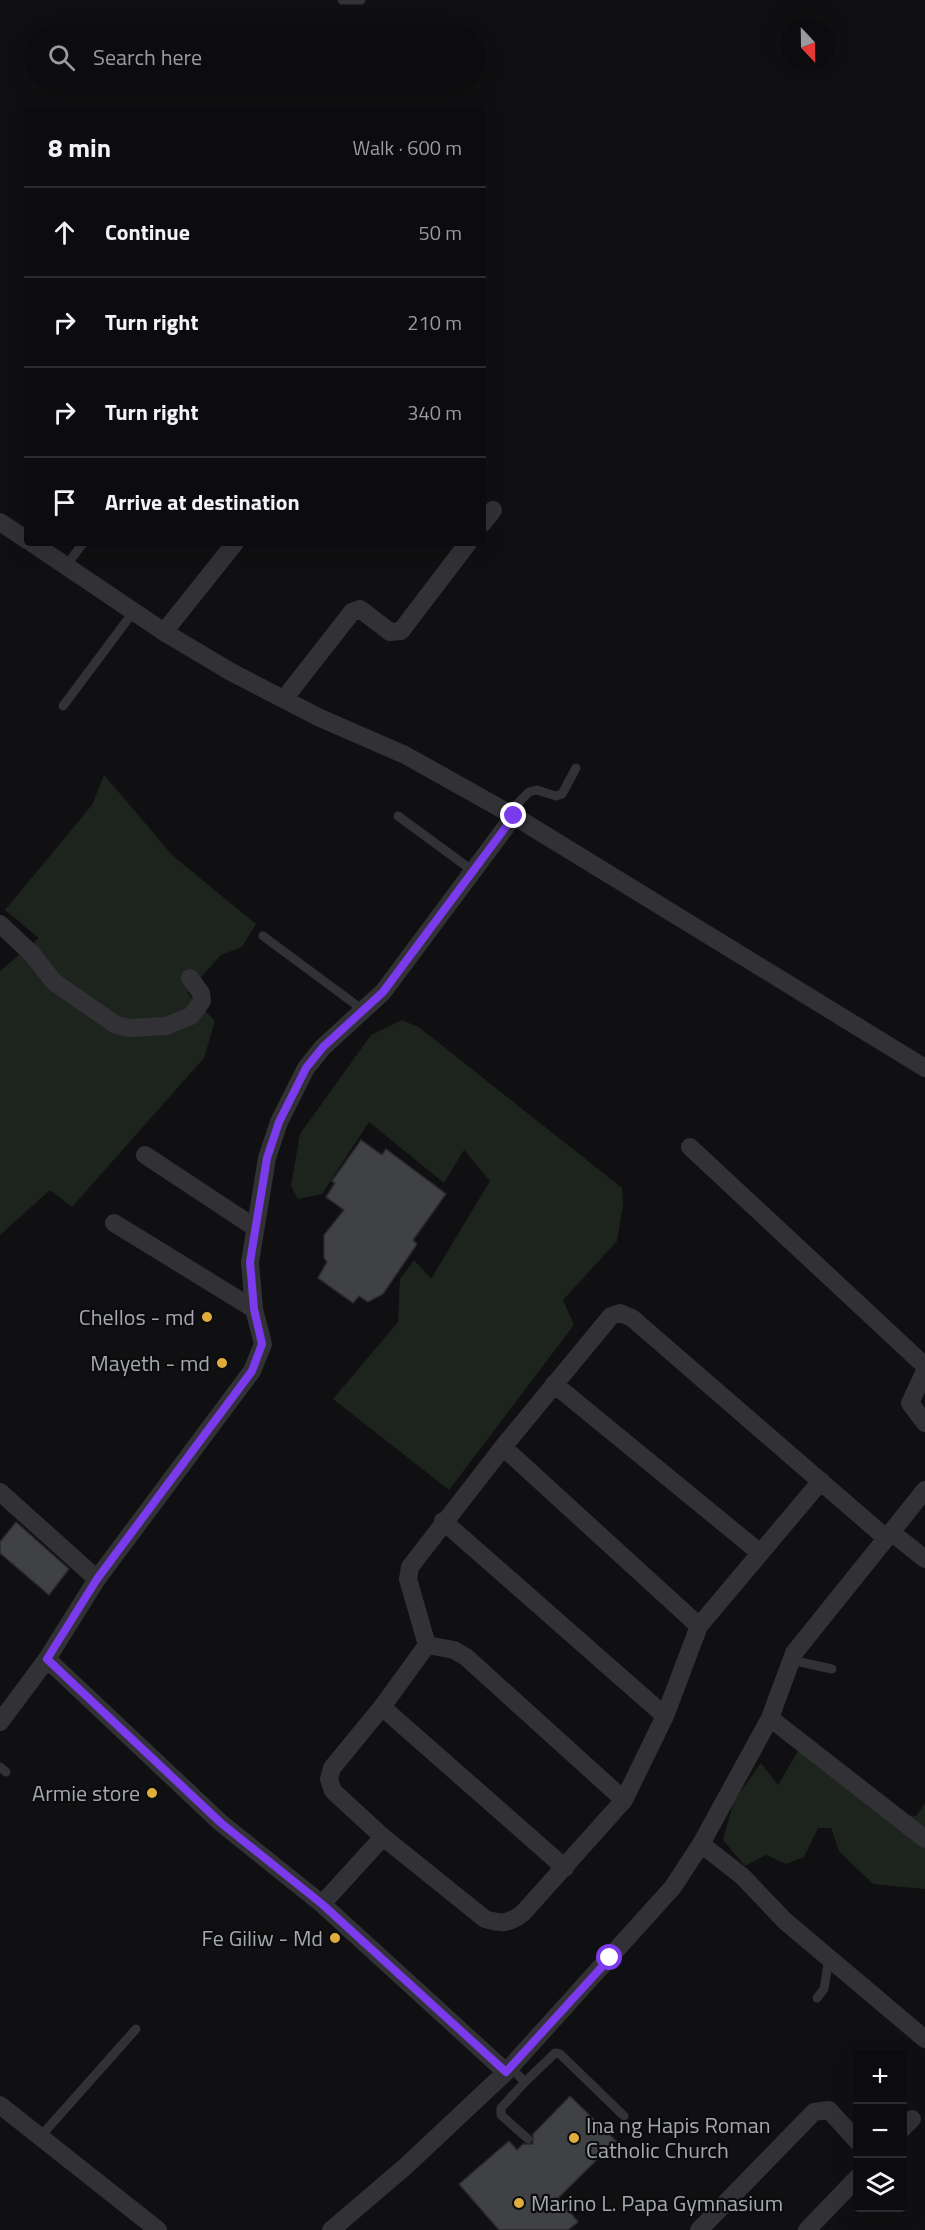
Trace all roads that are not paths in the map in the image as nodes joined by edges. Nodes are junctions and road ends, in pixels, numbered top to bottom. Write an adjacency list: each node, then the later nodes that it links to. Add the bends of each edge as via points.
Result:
1 (342, 0): 2 (lane)
2 (361, 0)
3 (0, 522): 4 (street)
4 (24, 538)
5 (36, 546): 9 (street)
6 (81, 546): 9 (lane)
7 (233, 546): 11 (street)
8 (466, 546): 12 (street, via 401,631 390,633 360,609 352,612)
9 (66, 566): 10 (street)
10 (134, 611): 11 (street); 13 (lane)
11 (164, 632): 12 (street)
12 (284, 699): 15 (street, via 405,755)
13 (63, 706)
14 (576, 768): 15 (lane, via 562,794 529,792)
15 (511, 814): 17 (street); 22 (street)
16 (398, 816): 17 (lane)
17 (473, 871): 21 (street, via 396,976)
18 (0, 924): 20 (street, via 54,982 116,1025 166,1026 191,1016 202,1001)
19 (263, 936): 21 (lane)
20 (190, 978)
21 (363, 1010): 26 (street, via 306,1068 279,1122 267,1158)
22 (925, 1068)
23 (690, 1147): 28 (street)
24 (145, 1155): 26 (street)
25 (114, 1223): 27 (street)
26 (254, 1227): 27 (street, via 250,1262)
27 (254, 1309): 40 (street, via 262,1344 252,1371)
28 (925, 1366)
29 (925, 1371): 31 (street, via 910,1403)
30 (554, 1384): 32 (street); 33 (street, via 611,1316 620,1313 632,1318); 38 (street)
31 (925, 1423)
32 (503, 1446): 36 (street); 41 (street)
33 (821, 1481): 37 (street); 38 (street)
34 (925, 1490): 37 (street)
35 (0, 1492): 40 (street)
36 (443, 1521): 42 (street, via 410,1567 408,1579); 47 (street)
37 (888, 1535): 39 (street); 44 (street)
38 (759, 1552): 41 (street)
39 (925, 1559)
40 (97, 1579): 43 (street)
41 (699, 1626): 47 (street)
42 (427, 1645): 46 (street); 50 (street, via 454,1650 466,1658)
43 (47, 1659): 49 (street); 55 (street, via 221,1823)
44 (791, 1660): 45 (lane); 48 (street)
45 (832, 1669)
46 (382, 1707): 51 (street, via 332,1768 329,1779 333,1791); 54 (street)
47 (665, 1716): 50 (street)
48 (770, 1718): 52 (street); 53 (street)
49 (0, 1722)
50 (624, 1800): 54 (street)
51 (383, 1837): 54 (street, via 484,1919 499,1924 523,1914); 55 (street)
52 (925, 1839)
53 (701, 1844): 56 (street, via 742,1876 785,1921); 60 (street, via 673,1887)
54 (565, 1868)
55 (322, 1904): 60 (street)
56 (829, 1958): 57 (lane, via 824,1989); 59 (street)
57 (817, 1998)
58 (136, 2029): 65 (lane)
59 (925, 2039)
60 (508, 2070): 61 (lane); 68 (street)
61 (525, 2082): 63 (lane, via 555,2053 560,2054); 66 (lane, via 501,2108 501,2115)
62 (0, 2106): 65 (street)
63 (624, 2116)
64 (853, 2136): 70 (street, via 829,2110 813,2112)
65 (39, 2138): 69 (street)
66 (528, 2139)
67 (853, 2182): 71 (street)
68 (337, 2229)
69 (158, 2230)
70 (699, 2230)
71 (807, 2230)

